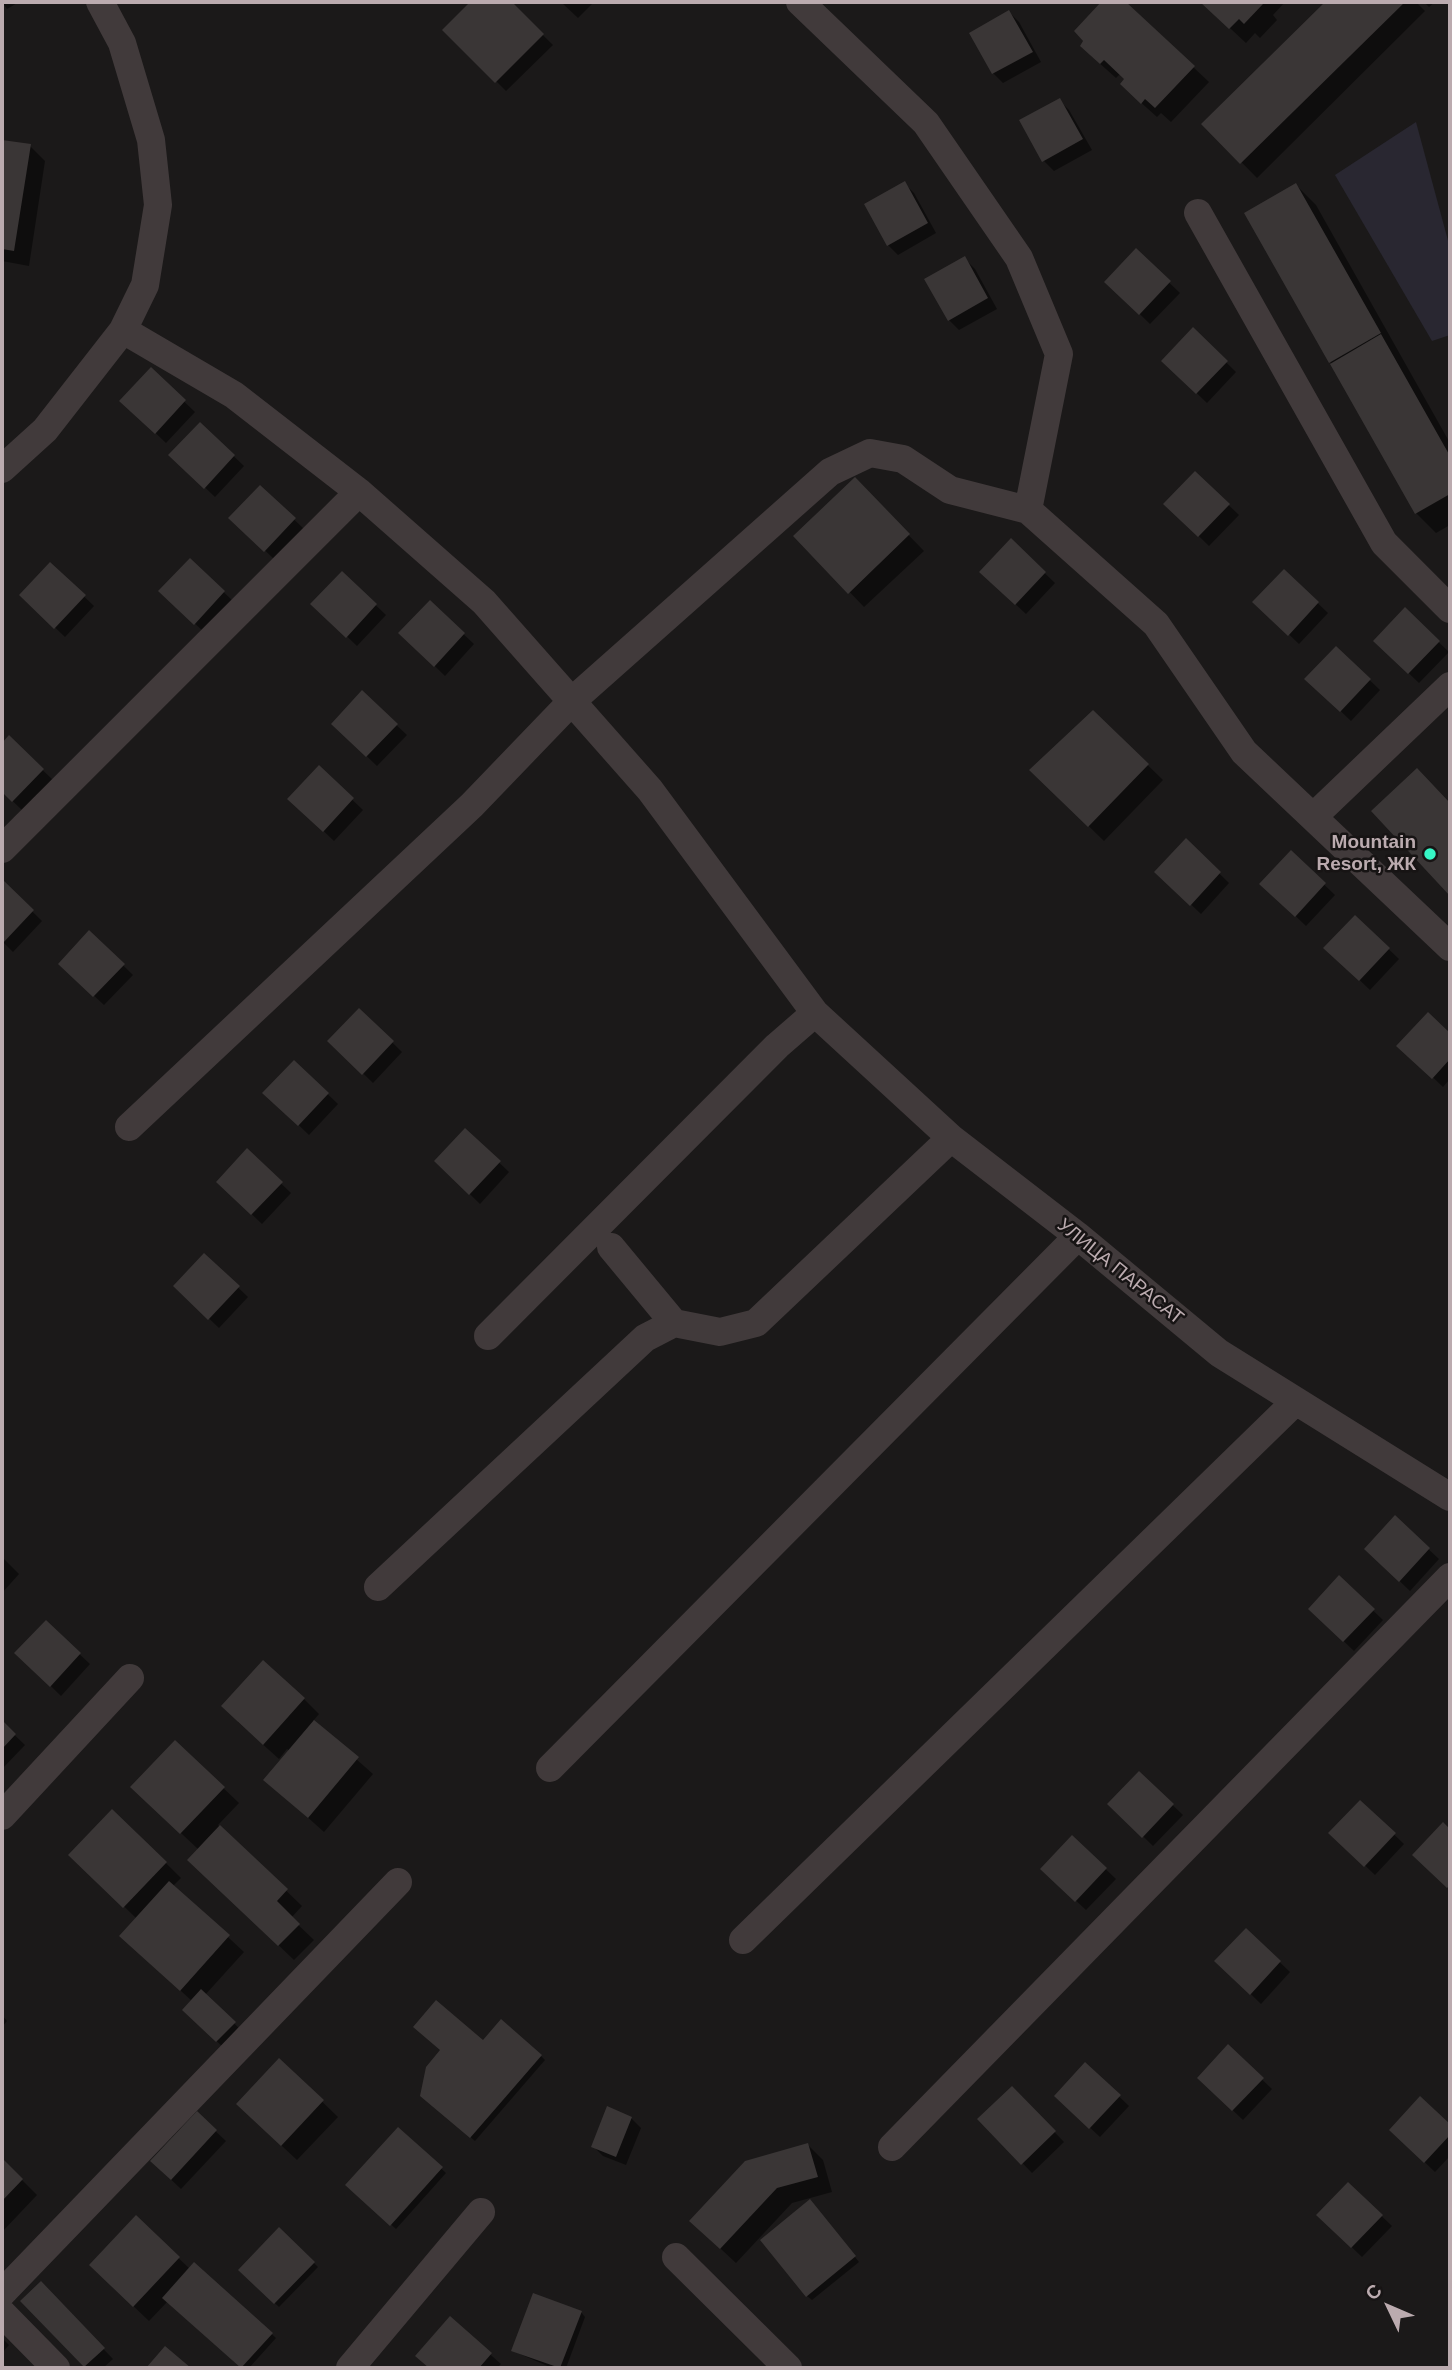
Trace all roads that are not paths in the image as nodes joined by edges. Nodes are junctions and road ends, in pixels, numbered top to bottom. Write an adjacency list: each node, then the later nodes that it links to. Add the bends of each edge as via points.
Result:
1 (100, 2): 4 (street, via 122,43 150,140 158,205 145,285)
2 (800, 2): 7 (street, via 926,123 1019,258 1059,355)
3 (1198, 213): 8 (street, via 1384,543)
4 (123, 330): 5 (street, via 45,430); 6 (street, УЛИЦА ПАРАСАТ, via 234,394)
5 (2, 469)
6 (359, 492): 10 (street, УЛИЦА ПАРАСАТ, via 484,602); 12 (street)
7 (1028, 510): 10 (street, via 950,490 903,459 870,453 830,472); 11 (street, via 1156,624 1244,752)
8 (1450, 609)
9 (1450, 686): 11 (street)
10 (573, 700): 14 (street, УЛИЦА ПАРАСАТ, via 650,790); 15 (street, via 472,804)
11 (1313, 817): 13 (street)
12 (2, 849)
13 (1450, 947)
14 (815, 1013): 16 (street, УЛИЦА ПАРАСАТ); 20 (street)
15 (129, 1127)
16 (951, 1138): 17 (street, УЛИЦА ПАРАСАТ); 19 (street, via 756,1323 720,1332)
17 (1078, 1236): 21 (street, УЛИЦА ПАРАСАТ, via 1219,1353); 26 (street)
18 (611, 1247): 19 (street)
19 (674, 1324): 24 (street, via 645,1338)
20 (488, 1336)
21 (1296, 1401): 22 (street, УЛИЦА ПАРАСАТ); 29 (street)
22 (1450, 1497)
23 (1450, 1577): 30 (street)
24 (378, 1587)
25 (130, 1678): 27 (street)
26 (550, 1768)
27 (2, 1816)
28 (398, 1882): 33 (street)
29 (743, 1940)
30 (892, 2147)
31 (481, 2213): 36 (street)
32 (676, 2258): 37 (street)
33 (2, 2293)
34 (2, 2313): 35 (street)
35 (56, 2368)
36 (350, 2368)
37 (788, 2368)

